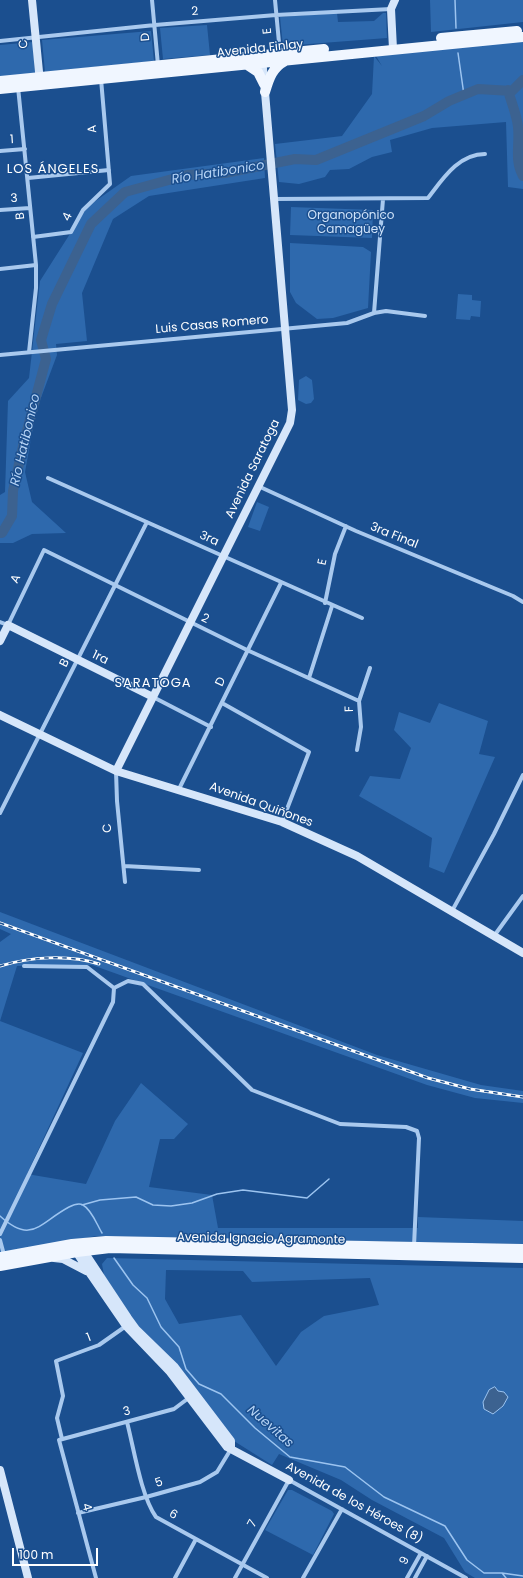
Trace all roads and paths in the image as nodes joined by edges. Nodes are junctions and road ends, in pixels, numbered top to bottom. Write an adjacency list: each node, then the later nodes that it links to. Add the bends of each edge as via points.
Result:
1 (32, 0): 10 (street, C)
2 (152, 0): 7 (street, D)
3 (274, 0): 6 (street, E)
4 (395, 0): 5 (street)
5 (391, 9): 6 (street, 2); 12 (street)
6 (276, 15): 7 (street, 2); 13 (street, E)
7 (155, 25): 10 (street, 2); 16 (street, D)
8 (523, 30): 12 (main road, Avenida Finlay)
9 (523, 37): 12 (main road, Avenida Finlay)
10 (36, 38): 11 (street, 2); 19 (street, C)
11 (0, 41)
12 (393, 46): 13 (main road, Avenida Finlay)
13 (284, 57): 14 (main road, Avenida Finlay); 21 (main road, via 275,67)
14 (262, 59): 15 (main road, Avenida Finlay); 16 (main road, Avenida Finlay); 21 (street, Avenida Saratoga)
15 (246, 64): 16 (main road, Avenida Finlay); 21 (main road, via 258,72)
16 (158, 69): 17 (main road, Avenida Finlay)
17 (101, 75): 19 (main road, Avenida Finlay); 26 (street, A)
18 (0, 81): 20 (main road, Avenida Finlay)
19 (40, 81): 20 (main road, Avenida Finlay)
20 (18, 83): 22 (main road, Avenida Finlay); 23 (street, B)
21 (264, 88): 30 (street, Avenida Saratoga)
22 (0, 89)
23 (25, 149): 24 (street, 1); 27 (street, B)
24 (0, 151)
25 (485, 154): 29 (street, via 467,159 450,169 428,198)
26 (109, 170): 27 (street); 28 (street, A)
27 (28, 178): 31 (street, B)
28 (110, 184): 33 (street, 4, via 82,210 71,232)
29 (383, 198): 30 (street); 36 (street)
30 (274, 199): 38 (street, Avenida Saratoga)
31 (30, 208): 32 (street, 3); 33 (street, B)
32 (0, 210)
33 (33, 237): 34 (street, B)
34 (36, 265): 35 (street); 39 (street, B)
35 (0, 269)
36 (374, 313): 37 (street, Luis Casas Romero); 38 (street, Luis Casas Romero, via 347,322)
37 (425, 316)
38 (284, 328): 39 (street, Luis Casas Romero); 42 (street, Avenida Saratoga, via 292,410 290,423)
39 (29, 352): 40 (street, Luis Casas Romero)
40 (0, 355)
41 (48, 478): 43 (street, 3ra)
42 (258, 486): 44 (street, 3ra Final); 46 (street, Avenida Saratoga)
43 (147, 522): 46 (street, 3ra); 48 (street, B)
44 (346, 526): 49 (street, 3ra Final); 50 (street, E, via 335,554)
45 (44, 550): 48 (street, 2); 54 (street, A)
46 (223, 556): 47 (street, 3ra); 53 (street, Avenida Saratoga)
47 (281, 583): 50 (street, 3ra); 56 (street, D)
48 (115, 585): 53 (street, 2); 57 (street, B)
49 (523, 602)
50 (325, 603): 51 (street, 3ra)
51 (332, 606): 52 (street, 3ra); 59 (street)
52 (362, 618)
53 (190, 623): 56 (street, 2); 60 (street, Avenida Saratoga)
54 (4, 624): 55 (street, A); 57 (street, 1ra)
55 (0, 641)
56 (247, 650): 59 (street, 2); 62 (street, D)
57 (77, 660): 60 (street, 1ra); 65 (street, B)
58 (370, 668): 61 (street, F)
59 (309, 678): 61 (street, 2)
60 (153, 697): 64 (street, 1ra); 67 (street, Avenida Saratoga)
61 (359, 701): 66 (street, F, via 361,727)
62 (222, 703): 64 (street, D); 71 (street, via 310,752)
63 (0, 715): 65 (street, Avenida Quiñones)
64 (211, 727): 69 (street, D)
65 (40, 735): 67 (street, Avenida Quiñones); 70 (street, B)
66 (357, 750)
67 (116, 771): 69 (street, Avenida Quiñones); 72 (street, C)
68 (523, 775): 76 (street)
69 (179, 789): 71 (street, Avenida Quiñones)
70 (0, 813)
71 (282, 822): 76 (street, Avenida Quiñones, via 357,856)
72 (124, 866): 73 (street); 74 (street, C)
73 (199, 870)
74 (125, 882)
75 (523, 896): 77 (street)
76 (452, 912): 77 (street, Avenida Quiñones)
77 (494, 936): 78 (street, Avenida Quiñones)
78 (523, 953)
79 (24, 966): 80 (street, via 87,967)
80 (114, 988): 81 (street, via 113,1002); 83 (street, via 128,981 143,984 252,1090 340,1124 406,1127 417,1131 419,1138)
81 (0, 1234)
82 (0, 1240): 89 (street)
83 (414, 1246): 84 (main road, Avenida Ignacio Agramonte, via 135,1240); 86 (main road, Avenida Ignacio Agramonte)
84 (78, 1247): 85 (main road, Avenida Ignacio Agramonte); 87 (main road, Avenida Ignacio Agramonte); 89 (main road, Avenida Ignacio Agramonte); 90 (street)
85 (104, 1249): 88 (main road, Avenida Ignacio Agramonte); 90 (street, via 95,1256)
86 (523, 1249)
87 (47, 1257): 89 (main road, Avenida Ignacio Agramonte); 90 (street, via 63,1258)
88 (523, 1258)
89 (3, 1261)
90 (92, 1272): 91 (street); 93 (street, via 136,1329 174,1366)
91 (126, 1326): 92 (street, 1, via 99,1345); 93 (street)
92 (56, 1361): 95 (street, 4, via 63,1396 57,1418)
93 (193, 1395): 94 (street, 3, via 174,1409); 96 (street, Avenida de los Héroes (8), via 225,1445)
94 (127, 1422): 95 (street, 3); 99 (street, 6)
95 (60, 1439): 101 (street, 4)
96 (231, 1449): 98 (street, Avenida de los Héroes (8)); 99 (street, 5, via 212,1477)
97 (0, 1470): 106 (street)
98 (289, 1480): 100 (street, Avenida de los Héroes (8)); 105 (street, 7)
99 (146, 1497): 101 (street, 5); 102 (street, 6, via 156,1517)
100 (342, 1509): 103 (street, Avenida de los Héroes (8)); 111 (street)
101 (78, 1513): 107 (street, 4)
102 (196, 1539): 105 (street, 6); 108 (street)
103 (421, 1553): 104 (street, Avenida de los Héroes (8)); 112 (street, 9)
104 (427, 1556): 113 (street, 9); 114 (street, Avenida de los Héroes (8))
105 (242, 1564): 109 (street, 7); 110 (street, 6)
106 (28, 1578)
107 (96, 1578)
108 (175, 1578)
109 (235, 1578)
110 (267, 1578)
111 (303, 1578)
112 (407, 1578)
113 (415, 1578)
114 (466, 1578)

